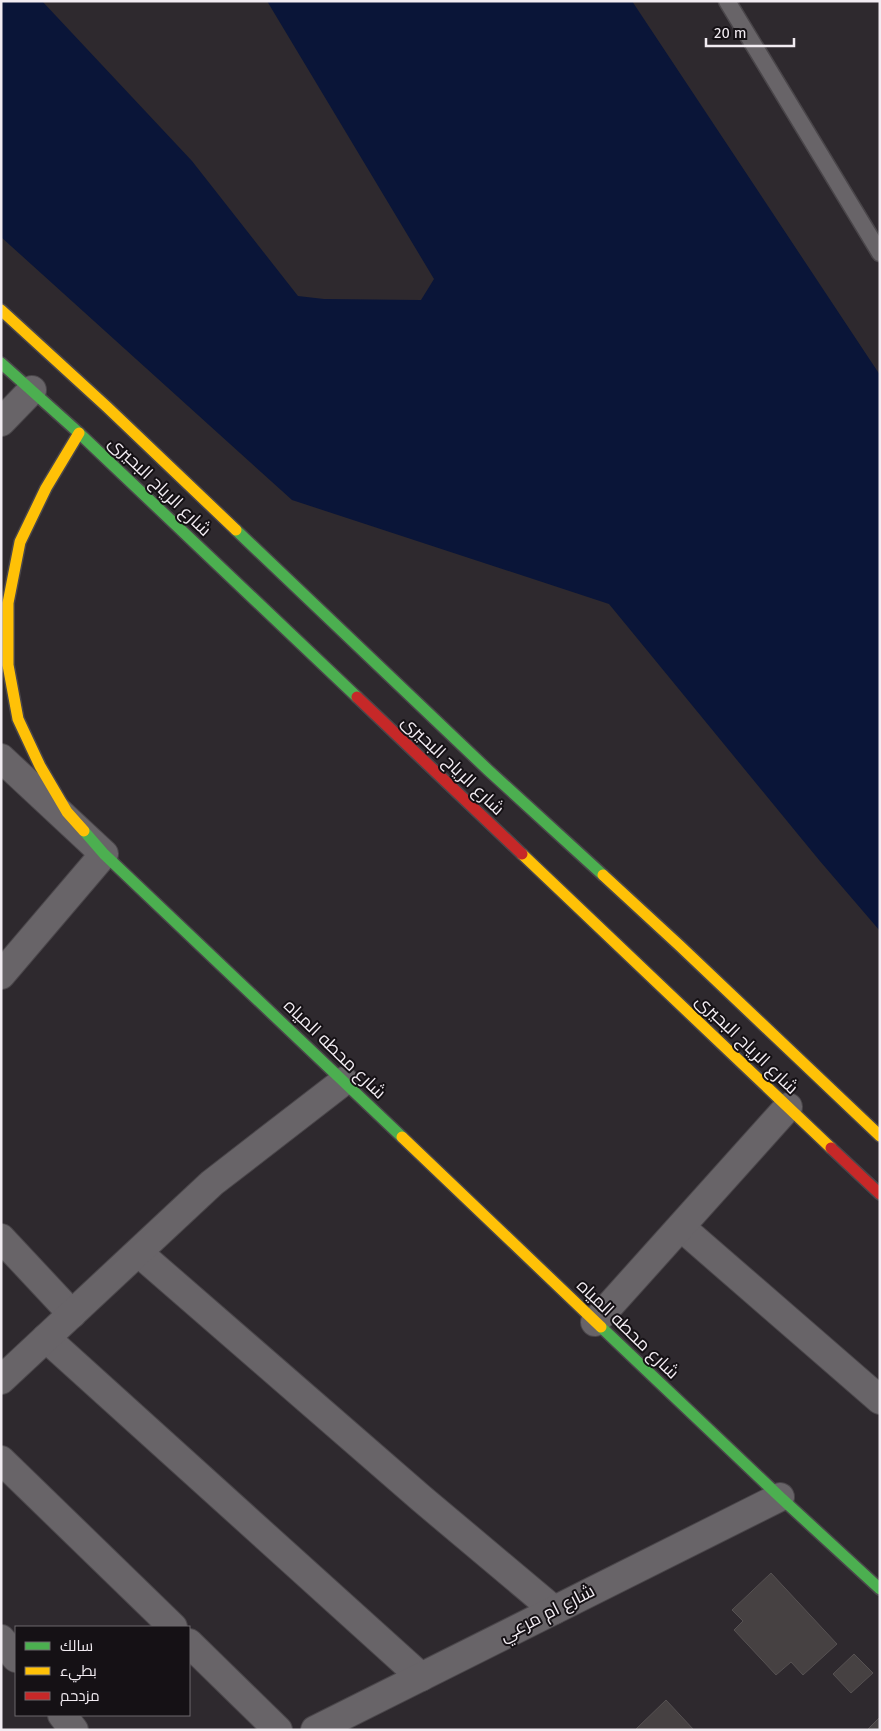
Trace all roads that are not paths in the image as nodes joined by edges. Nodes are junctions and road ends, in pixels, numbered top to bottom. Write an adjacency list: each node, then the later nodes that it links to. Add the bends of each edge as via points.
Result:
1 (728, 1): 2 (lane)
2 (880, 253)
3 (1, 310): 14 (main road, شارع الرياح البحيرى)
4 (1, 362): 5 (main road, شارع الرياح البحيرى)
5 (32, 390): 6 (street); 7 (main road, شارع الرياح البحيرى)
6 (1, 422)
7 (78, 433): 8 (main road, شارع محطه المياه, via 20,542 8,603); 13 (main road, شارع الرياح البحيرى)
8 (5, 668): 10 (main road, شارع محطه المياه, via 18,719 40,766 67,812)
9 (6, 771): 10 (street)
10 (104, 854): 11 (street); 12 (main road, شارع محطه المياه)
11 (1, 975)
12 (344, 1082): 18 (street, via 212,1183); 20 (main road, شارع محطه المياه)
13 (788, 1107): 15 (main road, شارع الرياح البحيرى); 16 (street)
14 (880, 1136)
15 (880, 1194)
16 (681, 1227): 20 (street); 23 (street)
17 (1, 1238): 19 (street)
18 (139, 1253): 19 (street); 27 (street)
19 (72, 1314): 21 (street)
20 (595, 1322): 25 (main road, شارع محطه المياه)
21 (46, 1338): 22 (street); 32 (street)
22 (1, 1380)
23 (880, 1400)
24 (1, 1460): 28 (street)
25 (780, 1497): 26 (main road, شارع محطه المياه); 27 (street, شارع ام مرعي)
26 (880, 1589)
27 (554, 1610): 32 (street, شارع ام مرعي)
28 (172, 1626)
29 (1, 1639): 31 (street)
30 (190, 1644): 35 (street)
31 (15, 1657)
32 (421, 1676): 36 (street, شارع ام مرعي)
33 (63, 1716): 34 (street)
34 (74, 1730)
35 (278, 1730)
36 (315, 1730)

